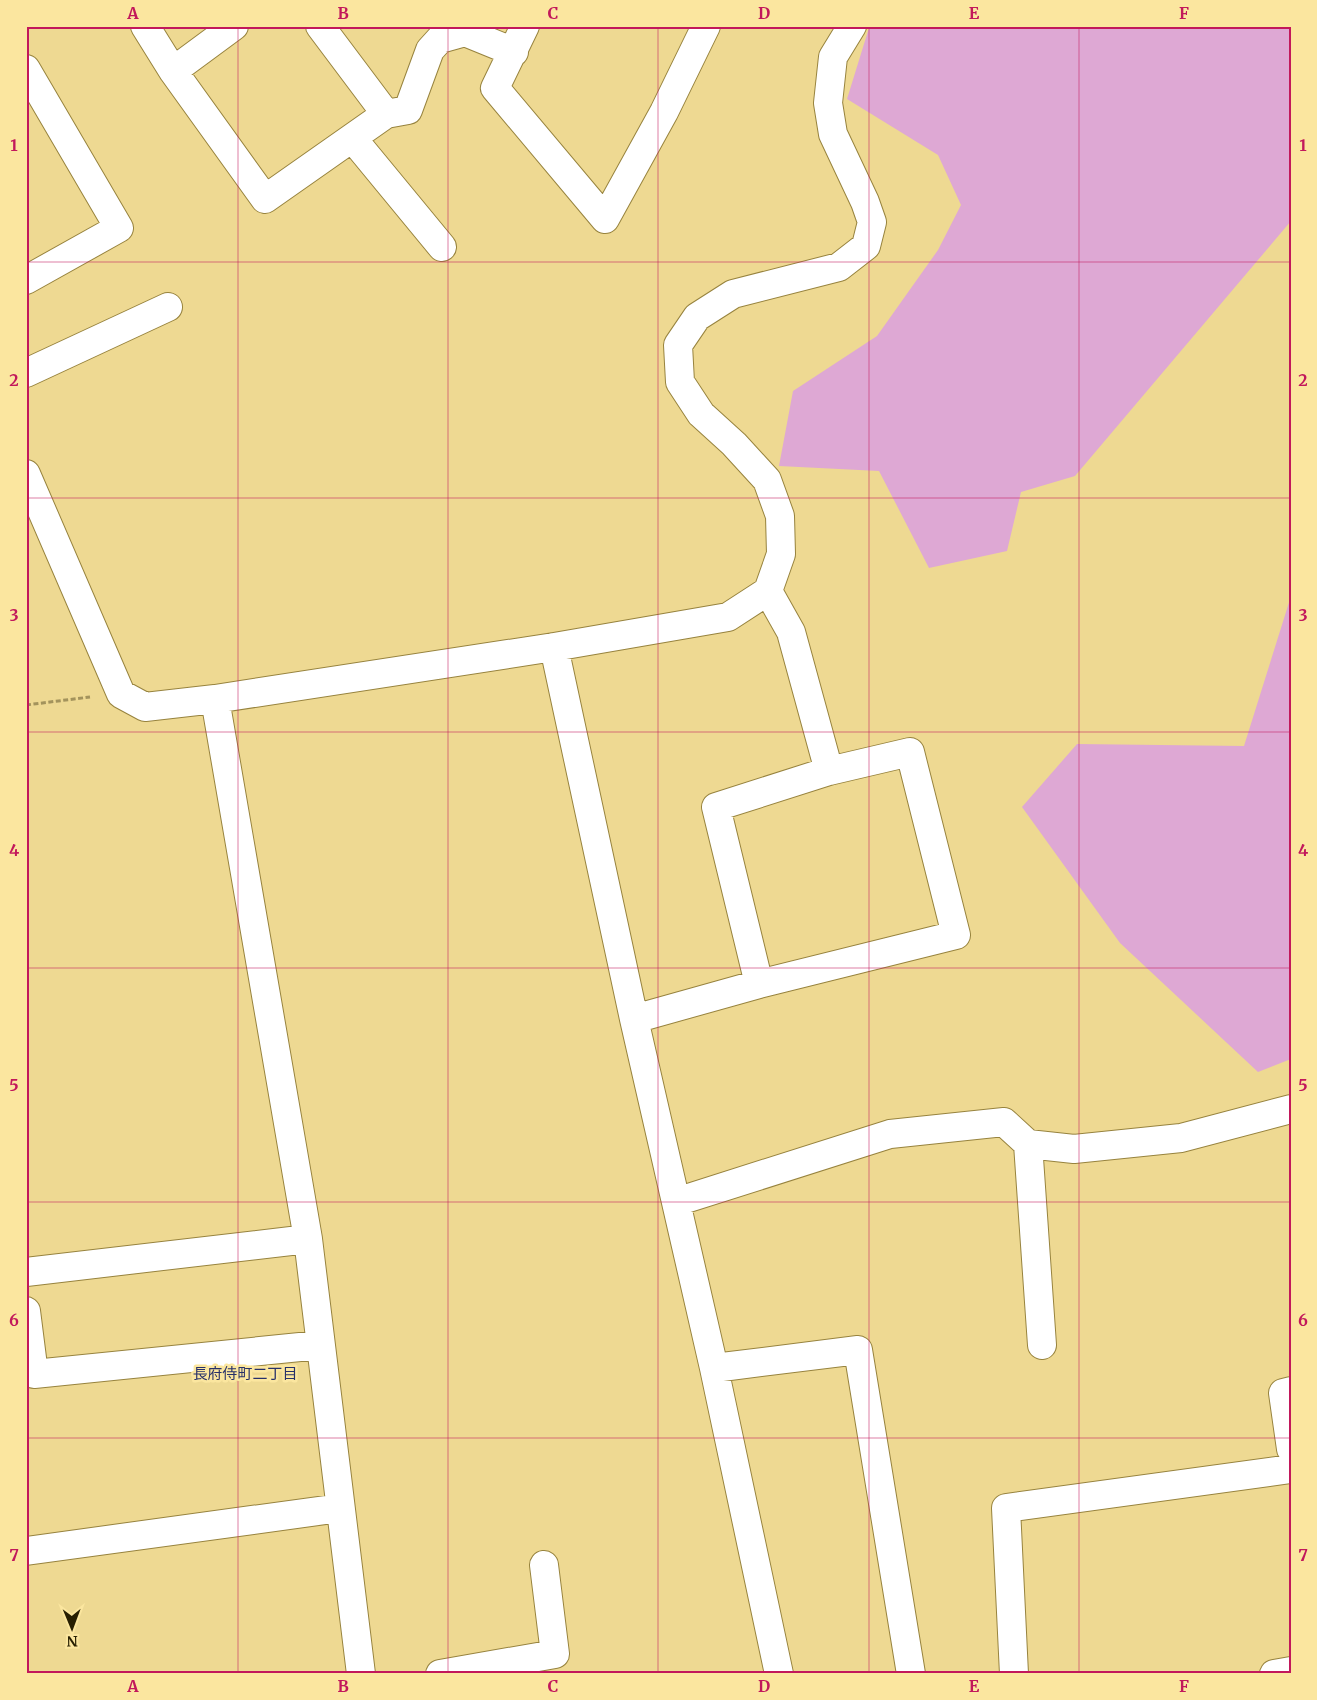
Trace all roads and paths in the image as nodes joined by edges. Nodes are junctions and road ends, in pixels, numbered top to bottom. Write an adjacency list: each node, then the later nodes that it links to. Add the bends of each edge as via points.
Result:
1 (145, 26): 9 (street)
2 (234, 26): 9 (street)
3 (320, 26): 10 (street)
4 (525, 26): 7 (street)
5 (706, 26): 7 (street, via 664,112 605,219 495,88)
6 (852, 26): 17 (street, via 833,57 828,103 833,134 872,222 866,246 839,267 733,294 698,317 678,345 680,382 701,414 767,480 780,516 781,554)
7 (514, 52): 10 (street, via 465,32 440,40 430,50 408,110)
8 (26, 69): 13 (street, via 119,228)
9 (173, 71): 11 (street, via 265,199)
10 (386, 114): 11 (street)
11 (353, 139): 12 (street)
12 (442, 247)
13 (26, 280)
14 (168, 307): 15 (street)
15 (26, 373)
16 (26, 474): 19 (street)
17 (768, 591): 18 (street, via 728,617); 22 (street, via 791,632)
18 (554, 646): 20 (street); 24 (street)
19 (121, 694): 20 (street, via 145,707); 21 (path)
20 (215, 699): 28 (street)
21 (26, 705)
22 (829, 771): 23 (street, via 716,807); 23 (street, via 910,752 956,935)
23 (759, 984): 24 (street)
24 (634, 1019): 27 (street)
25 (1291, 1109): 26 (street, via 1181,1138 1074,1149)
26 (1028, 1144): 27 (street, via 1004,1122 890,1134); 32 (street)
27 (676, 1202): 33 (street)
28 (308, 1238): 29 (street); 31 (street)
29 (26, 1272)
30 (26, 1311): 31 (street, via 34,1374)
31 (320, 1345): 37 (street)
32 (1042, 1345)
33 (714, 1368): 43 (street); 44 (street, via 858,1350)
34 (1291, 1391): 35 (street, via 1283,1393)
35 (1291, 1449)
36 (1291, 1470): 45 (street, via 1006,1508)
37 (340, 1508): 38 (street); 41 (street)
38 (26, 1551)
39 (544, 1565): 42 (street, via 554,1654)
40 (1291, 1671): 46 (street)
41 (361, 1674)
42 (440, 1674)
43 (779, 1674)
44 (911, 1674)
45 (1014, 1674)
46 (1274, 1674)

